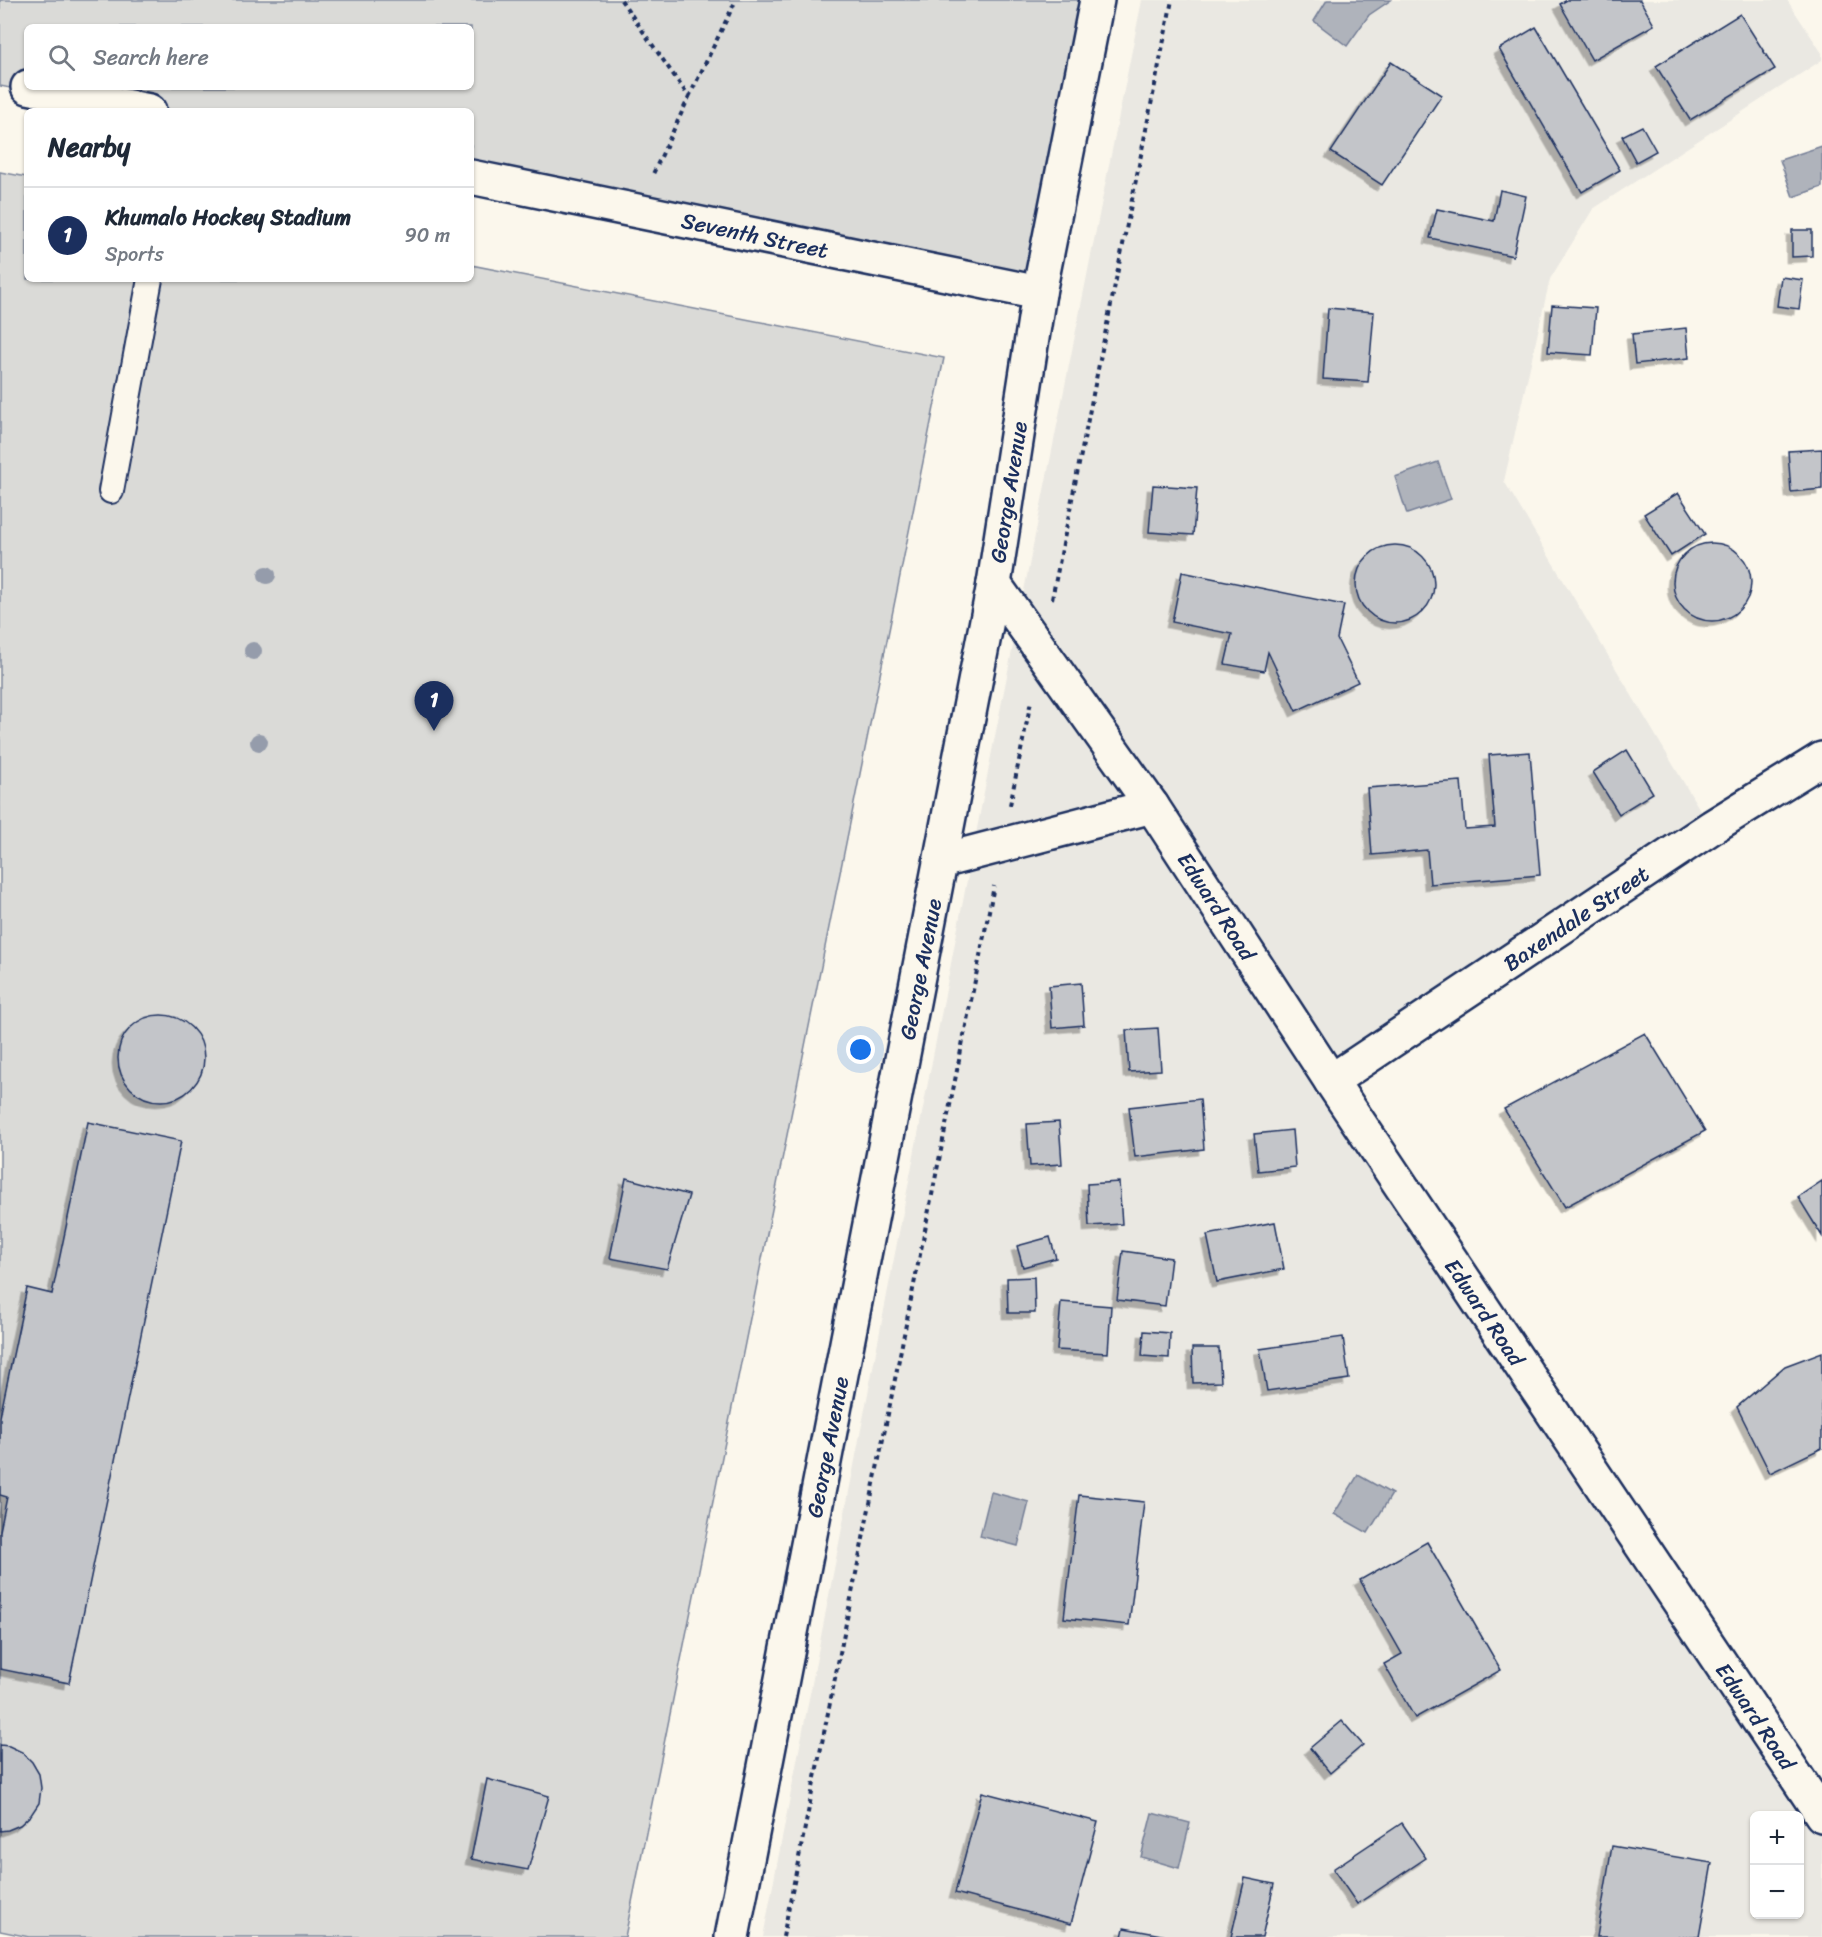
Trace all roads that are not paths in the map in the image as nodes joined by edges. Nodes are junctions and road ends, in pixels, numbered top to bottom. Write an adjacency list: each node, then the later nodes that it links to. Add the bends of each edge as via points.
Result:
1 (1097, 0): 8 (street, George Avenue)
2 (0, 82): 3 (street)
3 (24, 86)
4 (42, 90): 5 (street)
5 (134, 108)
6 (474, 178): 8 (street, Seventh Street)
7 (149, 282): 9 (lane)
8 (1039, 293): 10 (street, George Avenue)
9 (111, 490)
10 (994, 584): 12 (street, Edward Road); 13 (street, George Avenue)
11 (1822, 759): 14 (street, Baxendale Street, via 1712,827)
12 (1152, 806): 13 (street); 14 (street, Edward Road)
13 (941, 861): 16 (street, George Avenue)
14 (1331, 1081): 15 (street, Edward Road)
15 (1822, 1815)
16 (732, 1937)

